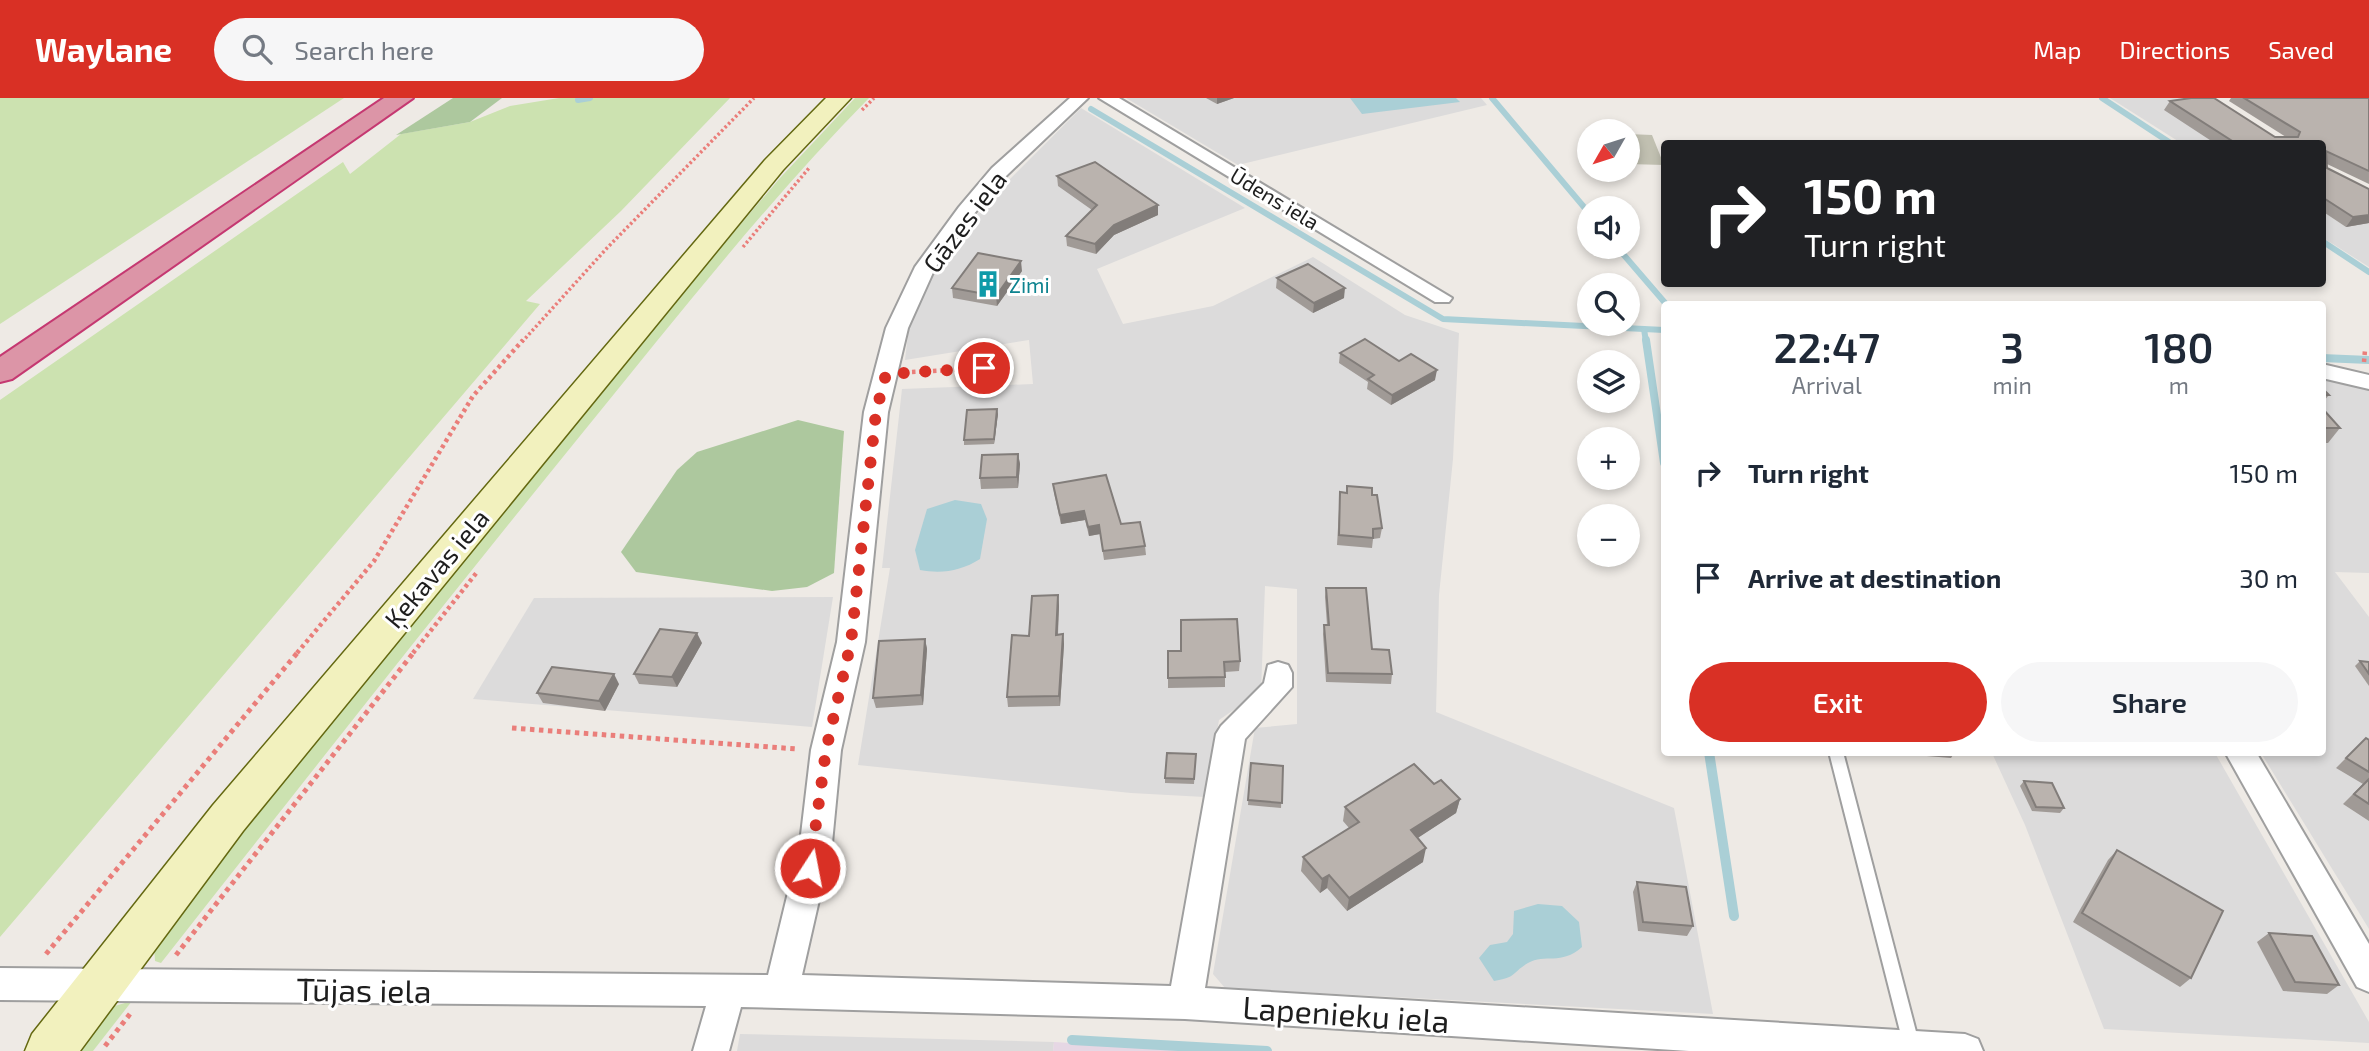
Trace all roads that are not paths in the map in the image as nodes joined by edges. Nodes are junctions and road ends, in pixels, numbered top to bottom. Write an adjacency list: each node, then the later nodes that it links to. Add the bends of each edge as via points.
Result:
1 (369, 98): 7 (highway)
2 (401, 98): 8 (highway)
3 (1080, 98): 17 (street, Gāzes iela, via 999,172 925,267 897,328 876,412 851,642 826,750 816,843)
4 (1107, 98): 6 (street, Ūdens iela)
5 (848, 106): 16 (main road, Ķekavas iela, via 774,165 237,807)
6 (1443, 298)
7 (0, 344)
8 (0, 372)
9 (2326, 372): 10 (street)
10 (2369, 382)
11 (1278, 673): 19 (street, via 1278,687 1231,734)
12 (1837, 756): 20 (lane)
13 (2242, 756): 14 (street)
14 (2369, 976)
15 (10, 984): 16 (street, Tūjas iela)
16 (104, 984): 18 (street, Tūjas iela); 21 (main road, Ķekavas iela)
17 (781, 991): 18 (street, Lapenieku iela); 19 (street, Lapenieku iela)
18 (727, 993): 22 (street)
19 (1185, 1003): 20 (street, Lapenieku iela)
20 (1912, 1048): 23 (street, Lapenieku iela)
21 (50, 1051)
22 (711, 1051)
23 (1965, 1051)

